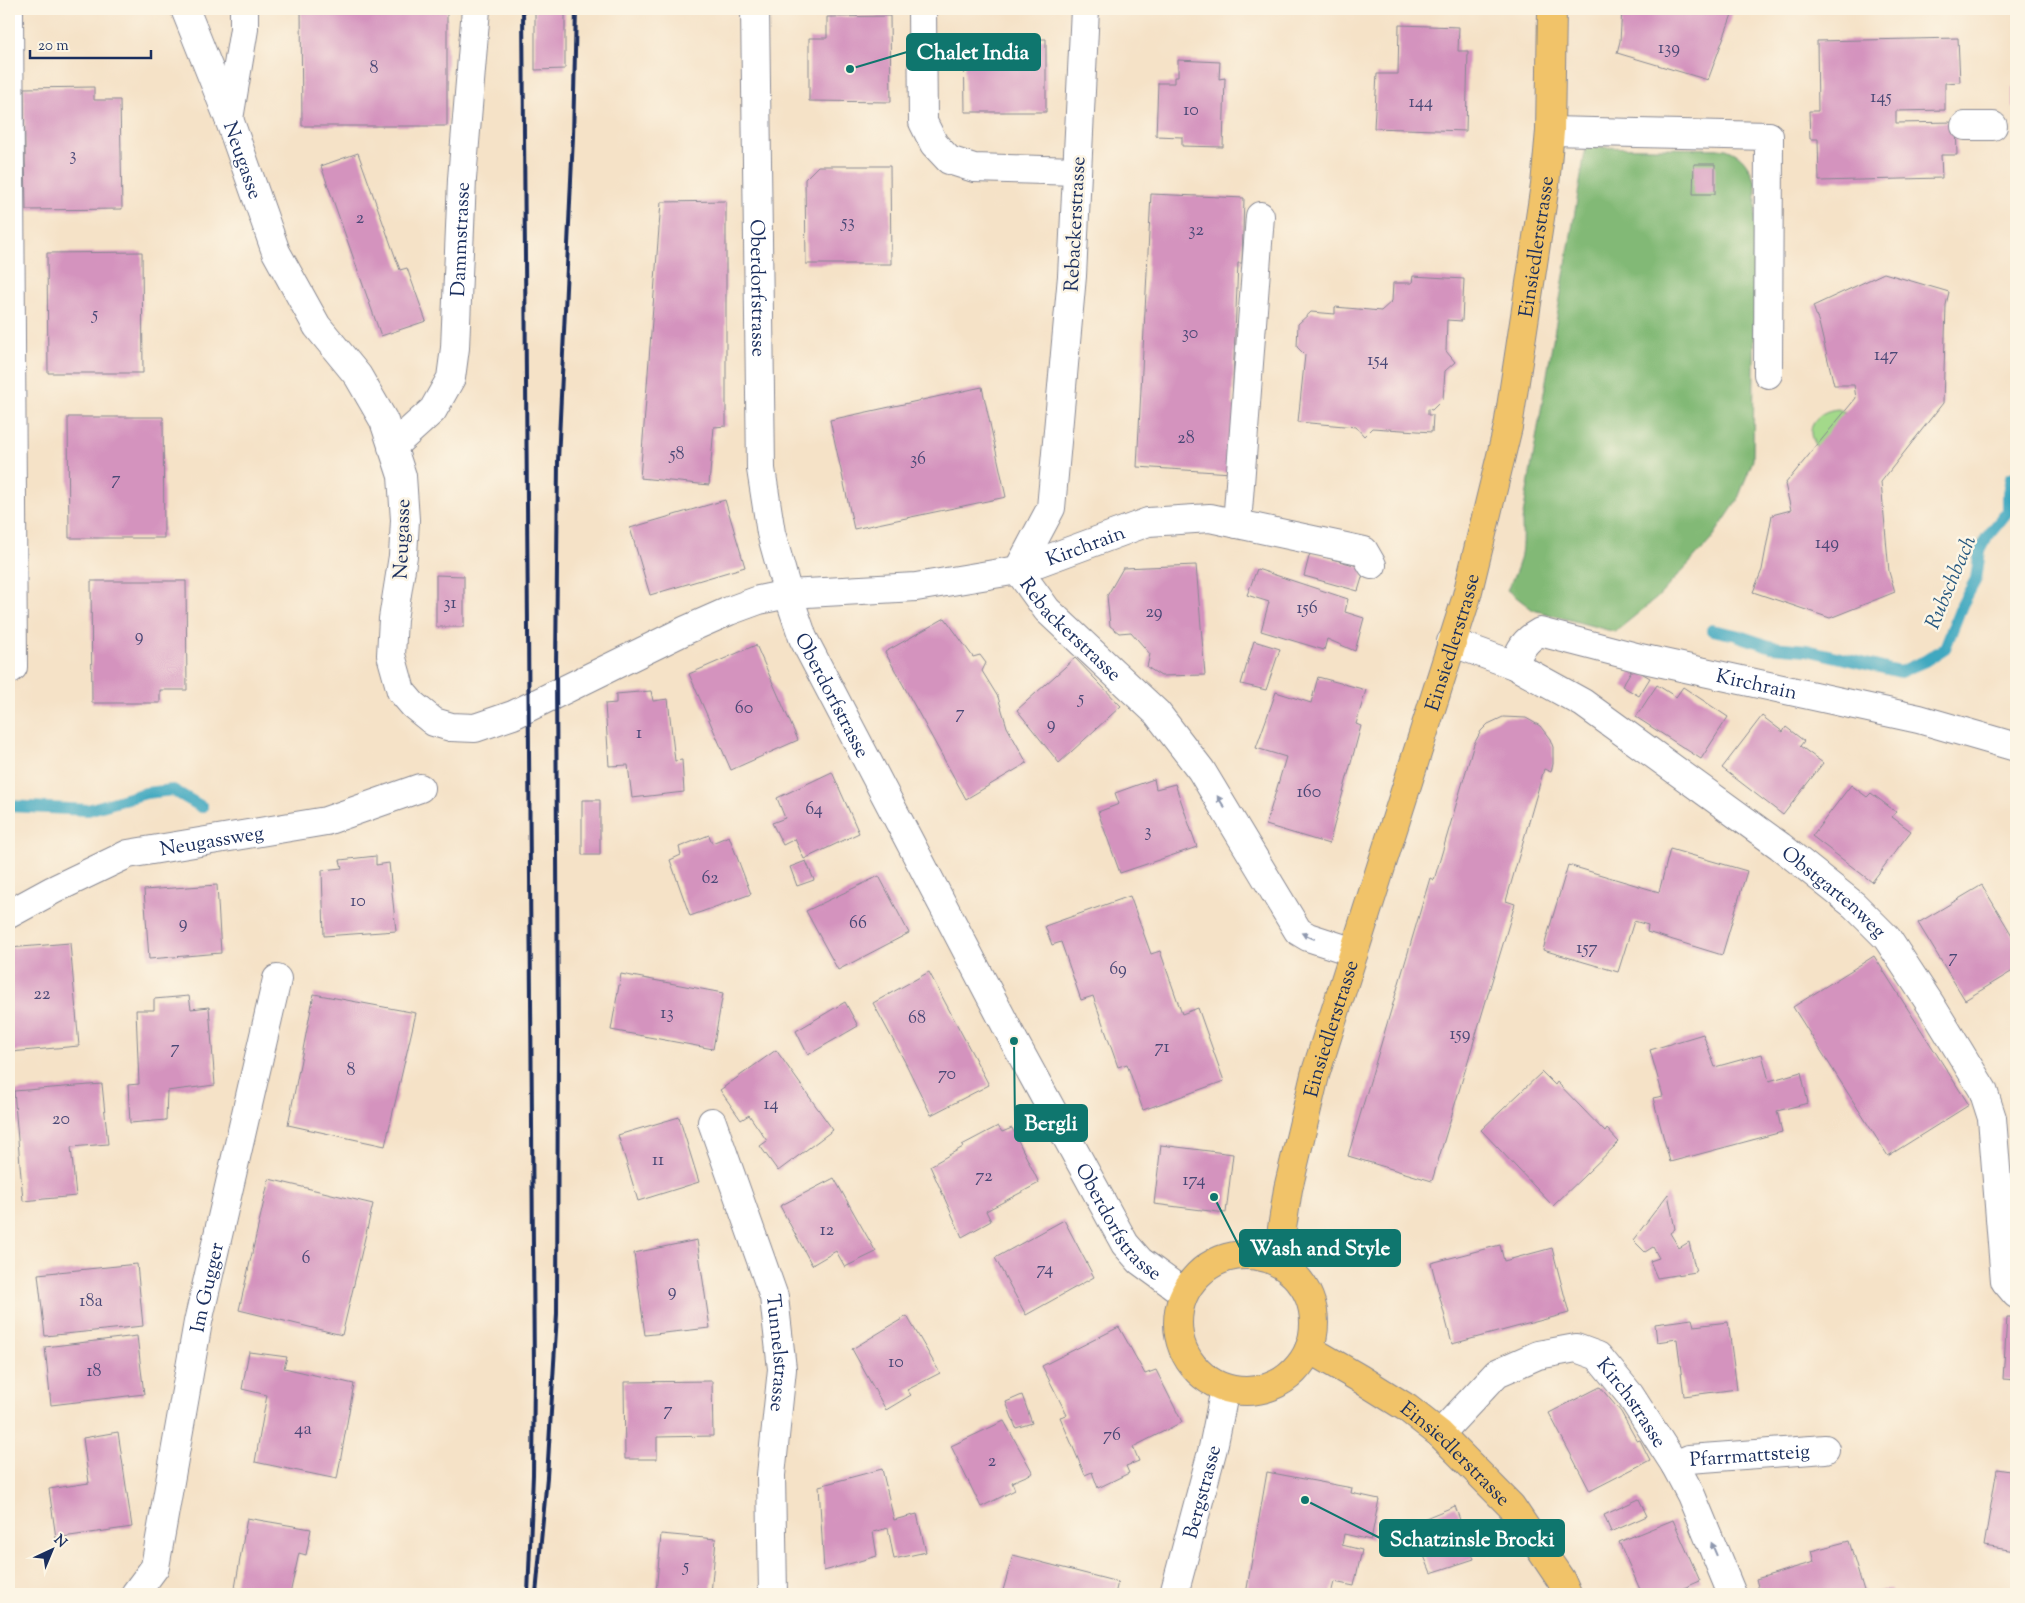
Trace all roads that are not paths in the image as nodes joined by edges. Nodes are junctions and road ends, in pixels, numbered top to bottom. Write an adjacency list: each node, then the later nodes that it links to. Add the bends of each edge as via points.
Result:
1 (9, 9): 23 (street, via 13,667)
2 (185, 9): 9 (street, Neugasse)
3 (244, 9): 9 (street, via 244,30)
4 (476, 9): 16 (street, Dammstrasse, via 451,378 434,410)
5 (755, 9): 20 (street, Oberdorfstrasse, via 761,469 771,533)
6 (922, 9): 13 (street, via 923,122 934,144 949,160 974,168)
7 (1085, 9): 13 (street, Rebackerstrasse)
8 (1552, 9): 12 (main road, Einsiedlerstrasse)
9 (229, 119): 16 (street, Neugasse, via 276,252 317,326 358,376 384,421)
10 (1965, 126): 11 (street)
11 (1993, 126)
12 (1550, 131): 15 (street, via 1769,136); 21 (main road, Einsiedlerstrasse, via 1545,185 1508,427 1466,598)
13 (1077, 171): 19 (street, Rebackerstrasse, via 1072,276 1051,508)
14 (1260, 216): 17 (street)
15 (1768, 374)
16 (392, 447): 20 (street, Neugasse, via 402,476 405,520 403,556 392,619 391,655 401,691 434,722 475,728 494,723 729,611)
17 (1237, 524): 18 (street, Kirchrain, via 1364,551); 19 (street, Kirchrain, via 1210,518 1148,522)
18 (1372, 565)
19 (1018, 570): 20 (street, Kirchrain, via 916,587); 27 (street, Rebackerstrasse, one-way to 19, via 1298,931 1201,770 1157,714 1047,610)
20 (788, 594): 31 (street, Oberdorfstrasse, via 803,638 824,681 1125,1244 1140,1262)
21 (1450, 642): 22 (street, Obstgartenweg); 27 (main road, Einsiedlerstrasse)
22 (1514, 664): 24 (street, Kirchrain, via 1522,645 1540,632 1640,658 1919,719); 32 (street, Obstgartenweg, via 1583,703 1780,846 1854,905 1887,938 1983,1090 1993,1126 2005,1281)
23 (9, 670)
24 (2016, 747)
25 (420, 788): 26 (street, Neugassweg, via 326,821 128,854)
26 (9, 914)
27 (1354, 952): 30 (main road, Einsiedlerstrasse, via 1316,1075 1288,1190)
28 (276, 979): 38 (street, Im Gugger, via 198,1322 155,1567)
29 (712, 1122): 39 (street, Tunnelstrasse, via 774,1297 782,1369 771,1475)
30 (1277, 1262): 31 (main road, via 1256,1255 1234,1255 1214,1262 1196,1275); 33 (main road, via 1306,1290 1313,1309 1314,1330)
31 (1184, 1293): 34 (main road, via 1177,1331 1183,1350 1193,1367 1207,1380)
32 (2016, 1294)
33 (1309, 1349): 34 (main road, via 1299,1367 1284,1380 1265,1389 1245,1392); 35 (main road, Einsiedlerstrasse, via 1399,1403)
34 (1225, 1389): 40 (street, Bergstrasse, via 1213,1448)
35 (1440, 1434): 37 (street, Kirchstrasse, via 1497,1373 1538,1355 1576,1348 1598,1356 1630,1395); 41 (main road, Einsiedlerstrasse, via 1511,1506)
36 (1825, 1449): 37 (street, Pfarrmattsteig, via 1689,1459)
37 (1675, 1465): 42 (street, Kirchstrasse, one-way to 37, via 1691,1495)
38 (135, 1594)
39 (773, 1594)
40 (1174, 1594)
41 (1567, 1594)
42 (1732, 1594)

